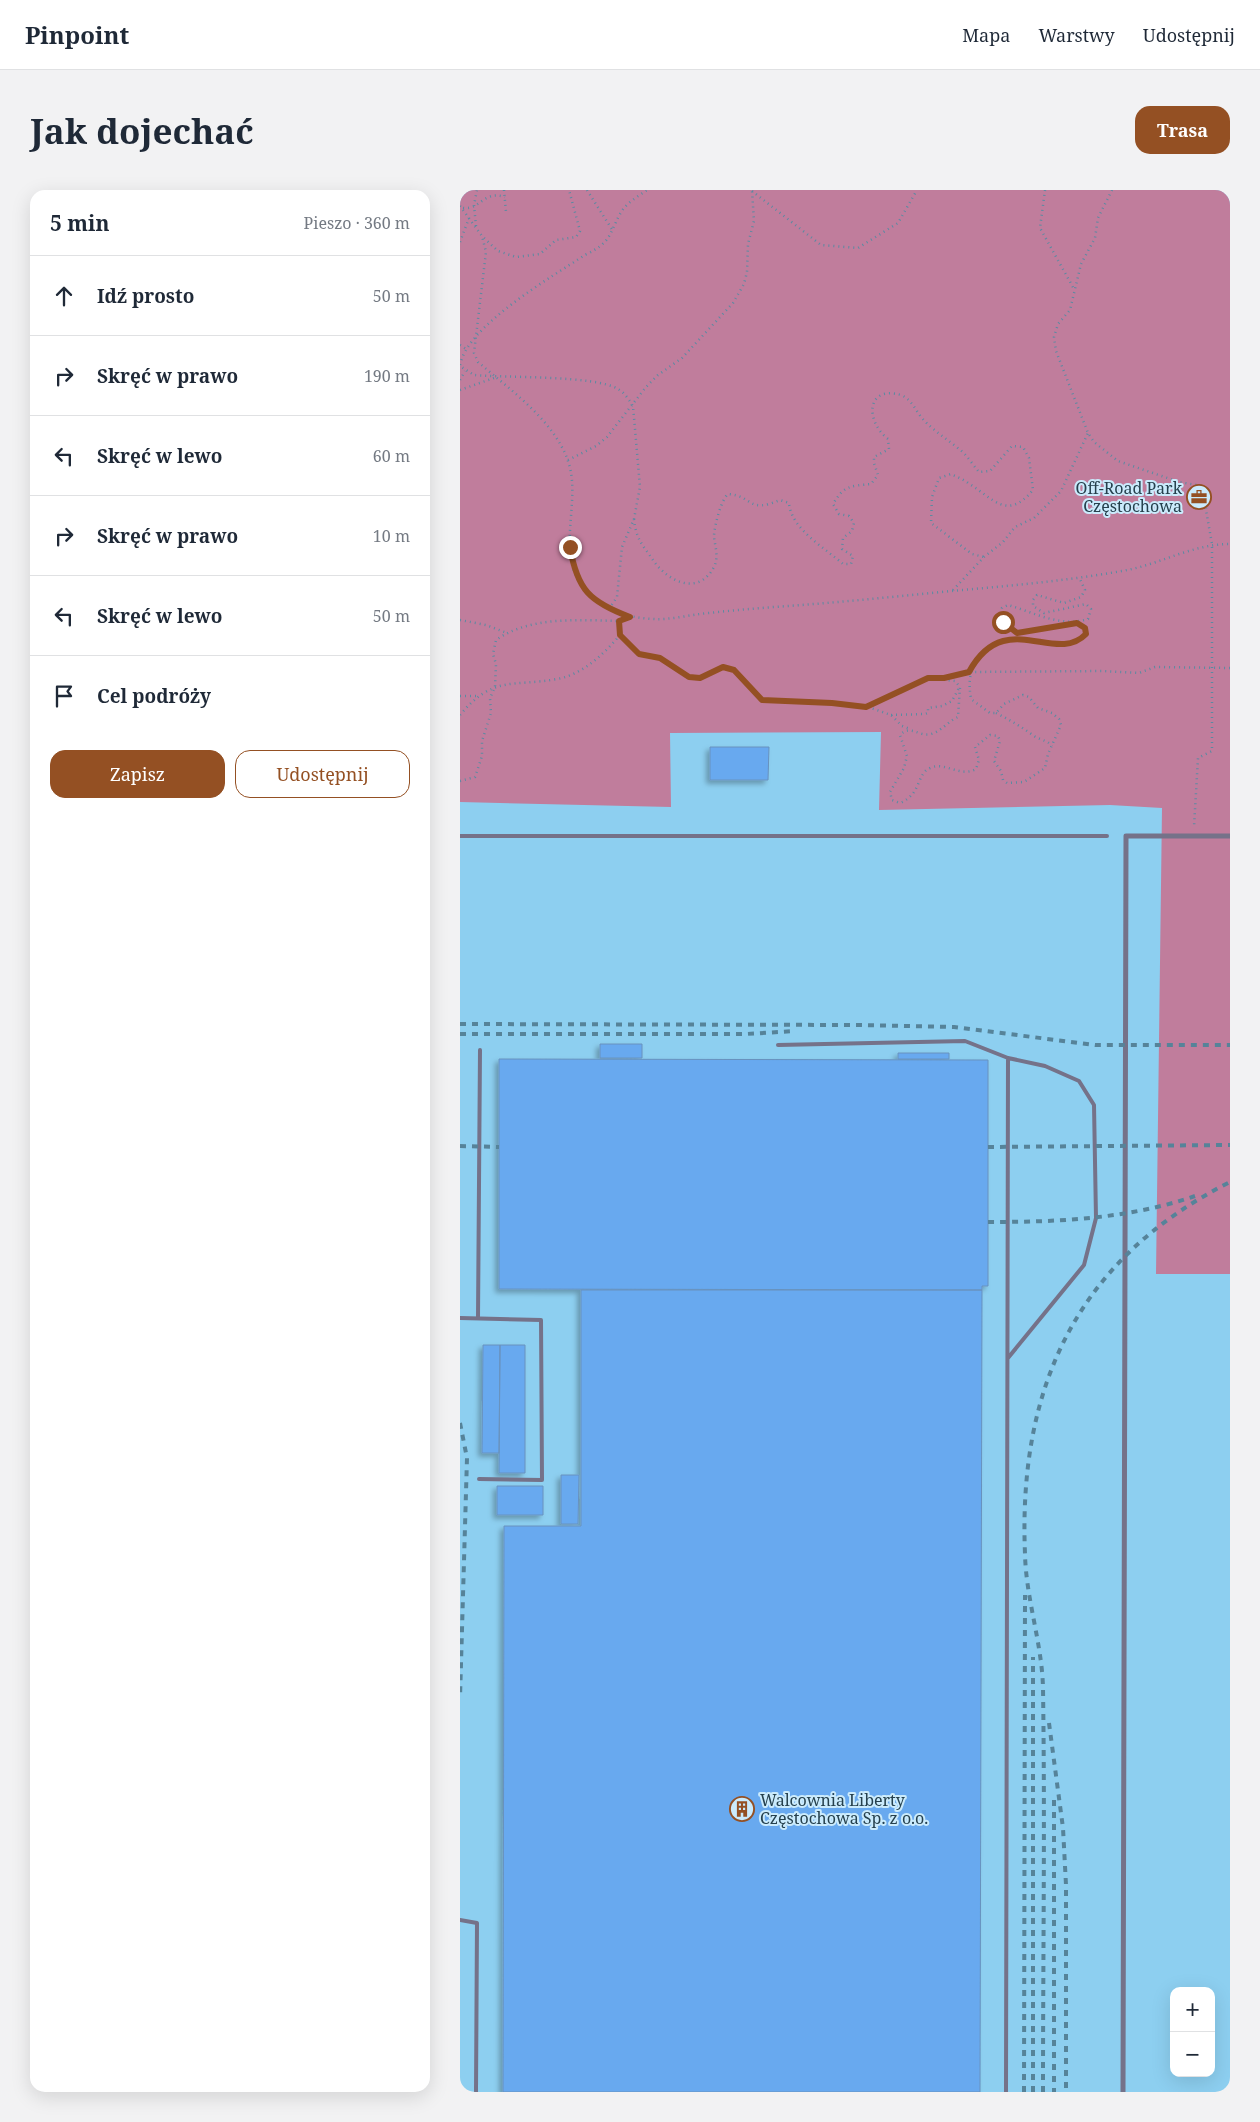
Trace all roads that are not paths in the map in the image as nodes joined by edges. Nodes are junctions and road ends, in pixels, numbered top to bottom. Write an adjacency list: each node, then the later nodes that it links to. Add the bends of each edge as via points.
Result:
1 (460, 836): 2 (lane)
2 (1107, 836)
3 (1230, 836): 14 (street, via 1126,836)
4 (778, 1045): 6 (lane, via 965,1041)
5 (480, 1050): 8 (lane)
6 (1008, 1058): 9 (lane); 9 (lane, via 1045,1066 1080,1081 1094,1105 1096,1218 1084,1265)
7 (460, 1318): 8 (lane)
8 (478, 1318): 10 (lane, via 541,1320 542,1480)
9 (1008, 1358): 13 (lane)
10 (479, 1479)
11 (460, 1920): 12 (lane, via 477,1923)
12 (476, 2092)
13 (1006, 2092)
14 (1123, 2092)

